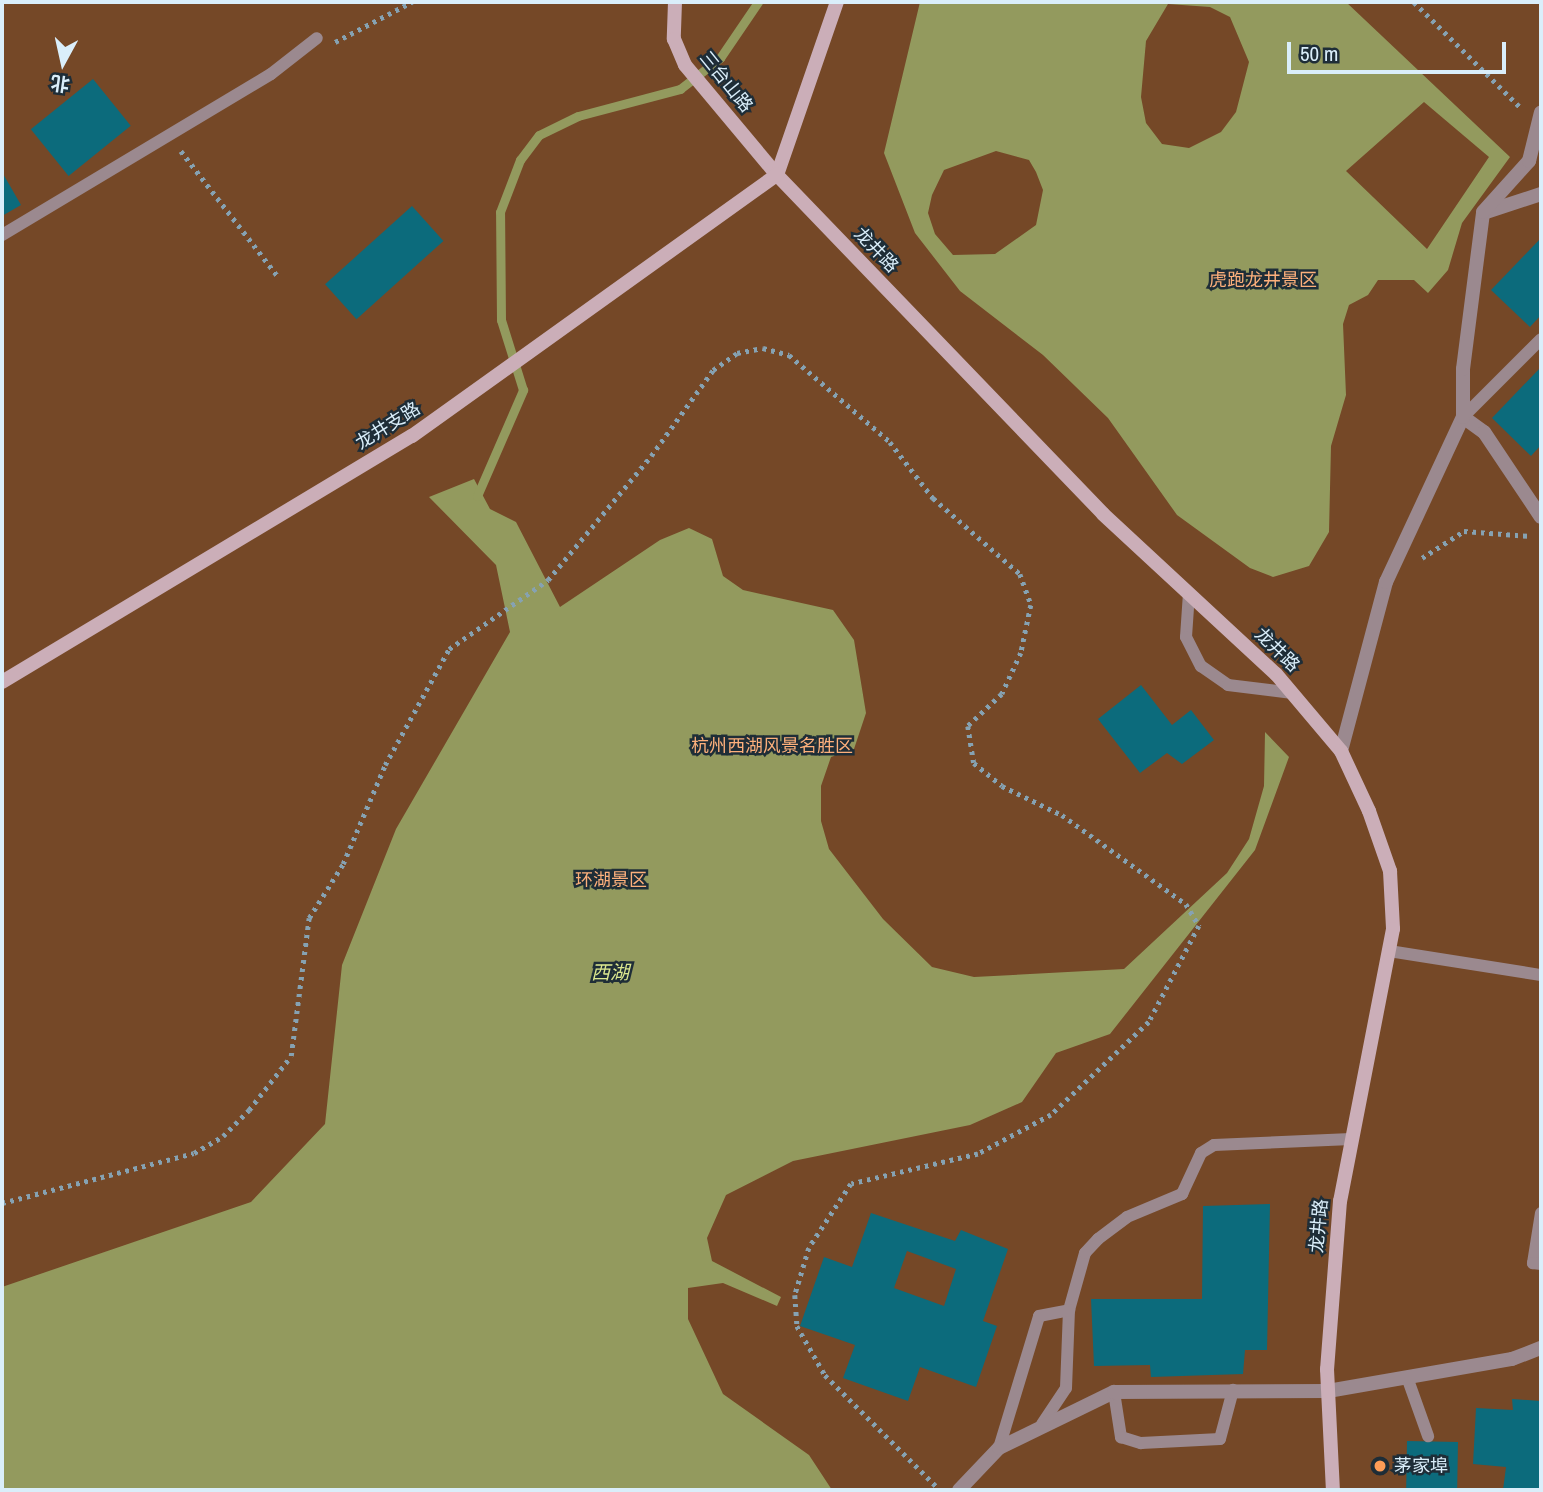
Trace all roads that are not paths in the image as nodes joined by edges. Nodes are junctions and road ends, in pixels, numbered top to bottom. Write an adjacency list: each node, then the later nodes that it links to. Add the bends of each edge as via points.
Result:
1 (675, 2): 5 (street, 三台山路, via 674,39 688,68)
2 (837, 2): 5 (street)
3 (317, 38): 8 (lane, via 169,135)
4 (1540, 118): 7 (street, via 1529,161)
5 (777, 175): 12 (street, 龙井路, via 1103,514); 13 (street, 龙井支路, via 412,436)
6 (1541, 194): 7 (street)
7 (1483, 212): 10 (street, via 1463,369)
8 (2, 235)
9 (1541, 339): 10 (lane)
10 (1463, 417): 11 (street, via 1485,432); 15 (street, via 1386,582)
11 (1541, 517)
12 (1189, 593): 14 (street, 龙井路); 14 (lane, via 1186,636 1201,666 1228,685)
13 (2, 682)
14 (1293, 693): 15 (street, 龙井路)
15 (1341, 751): 16 (street, 龙井路, via 1390,871)
16 (1389, 951): 17 (lane); 18 (street, 龙井路)
17 (1541, 975)
18 (1351, 1139): 21 (lane, via 1214,1145 1201,1153 1182,1194 1127,1217 1085,1252); 25 (street, 龙井路, via 1340,1201)
19 (1541, 1213): 20 (lane, via 1533,1263)
20 (1541, 1264)
21 (1069, 1310): 27 (lane, via 1066,1388); 29 (lane, via 1039,1316)
22 (1541, 1349): 23 (street)
23 (1407, 1377): 25 (street); 28 (lane)
24 (1233, 1390): 25 (street); 26 (street); 26 (lane, via 1220,1439 1141,1443 1121,1437)
25 (1328, 1391): 31 (street, 龙井路)
26 (1114, 1392): 27 (street)
27 (1042, 1424): 29 (street)
28 (1428, 1436)
29 (999, 1448): 30 (street)
30 (959, 1490)
31 (1333, 1490)

